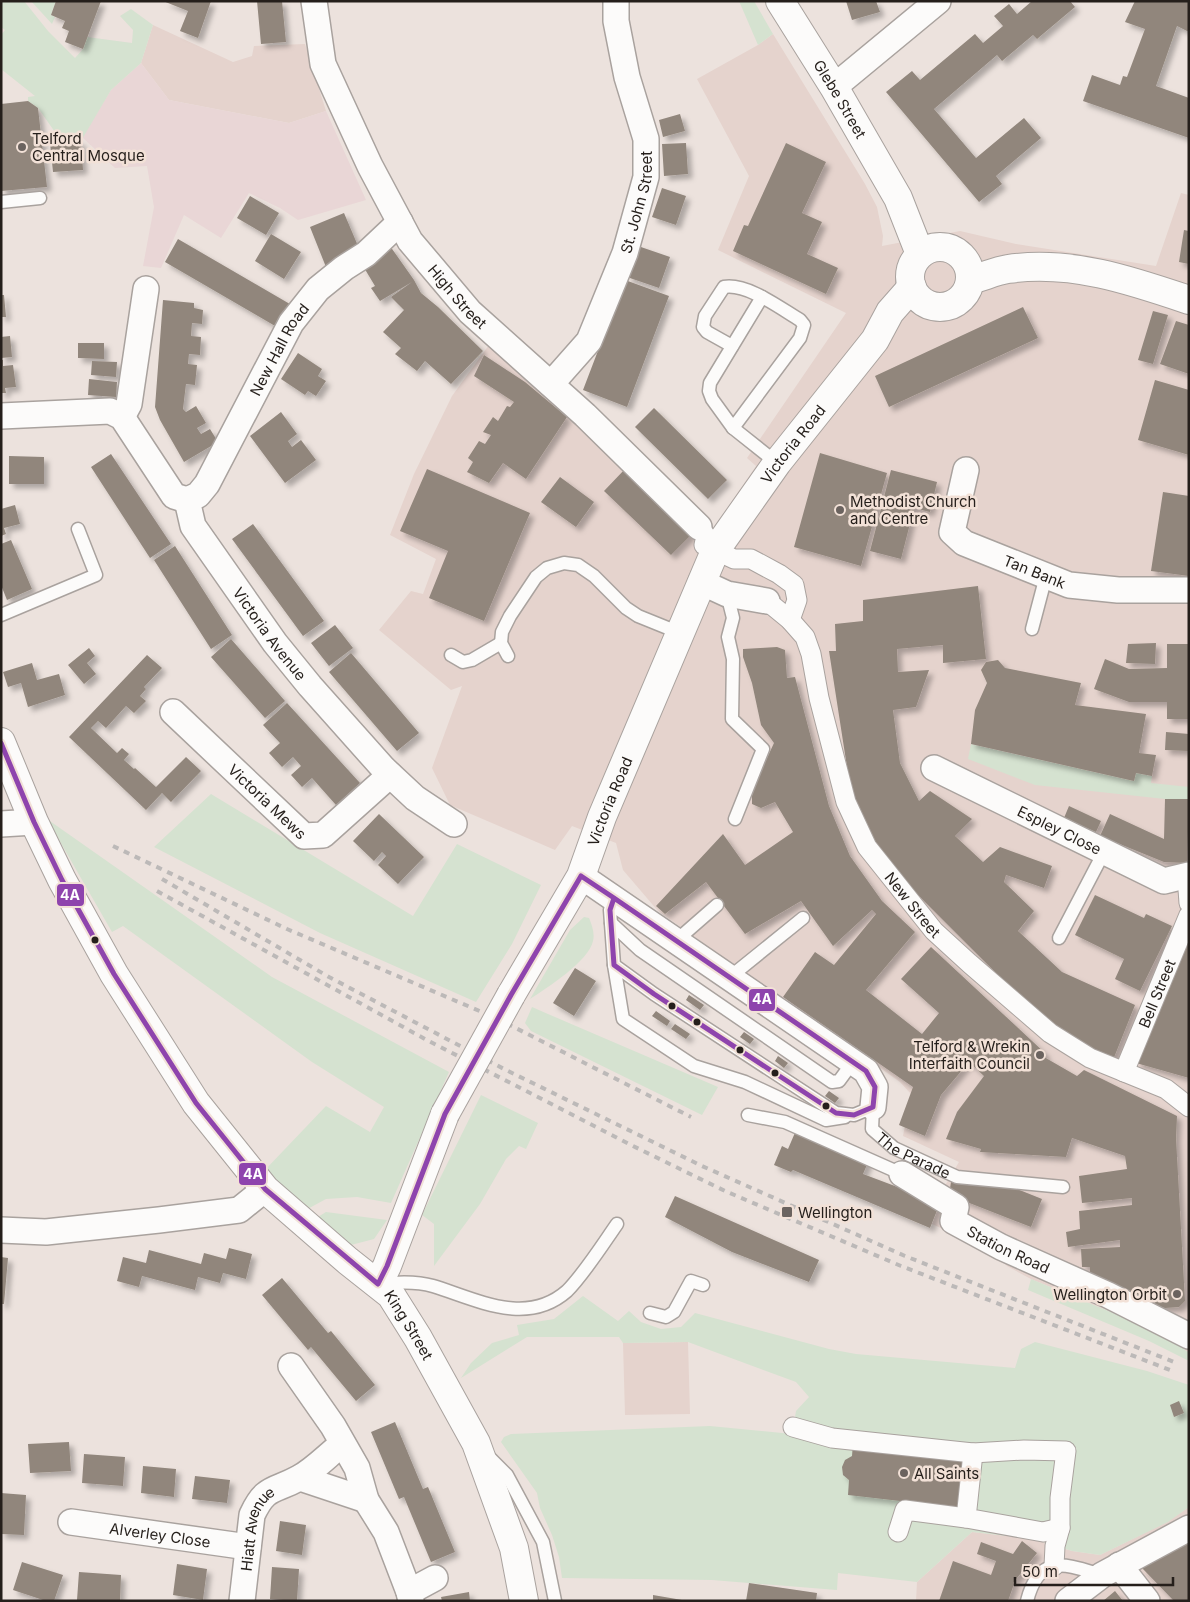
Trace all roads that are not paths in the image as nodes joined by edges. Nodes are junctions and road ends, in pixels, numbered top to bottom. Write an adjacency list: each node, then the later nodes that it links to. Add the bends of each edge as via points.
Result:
1 (314, 1): 8 (street, High Street, via 323,64)
2 (616, 1): 16 (street, St. John Street, via 616,21 627,78 646,138 646,177 625,254 589,341)
3 (780, 1): 5 (street, Glebe Street)
4 (938, 1): 5 (street)
5 (834, 87): 9 (street, Glebe Street)
6 (40, 198): 7 (lane)
7 (1, 202)
8 (400, 222): 16 (street, High Street, via 410,241 470,312); 22 (street, New Hall Road, via 366,254 318,289 291,323 207,484 198,495)
9 (929, 250): 10 (street, via 946,247 955,250 963,256); 12 (street, via 914,261 911,269 910,278)
10 (969, 272): 12 (street, via 968,290 955,303 938,307); 14 (street, via 1065,267 1108,274)
11 (146, 289): 18 (street, via 129,404)
12 (921, 296): 20 (street, Victoria Road, via 890,312 875,340)
13 (762, 297): 15 (lane); 15 (lane, via 734,285 724,287 705,316 703,327 707,332); 19 (lane, via 804,325 800,338)
14 (1189, 300)
15 (732, 346): 19 (lane, via 709,390)
16 (551, 384): 23 (street, High Street)
17 (1, 416): 18 (street, via 110,412)
18 (122, 416): 22 (street, via 174,496)
19 (733, 428): 20 (lane)
20 (777, 463): 25 (street, Victoria Road)
21 (966, 470): 26 (street, Tan Bank, via 952,532 964,544)
22 (187, 500): 41 (street, Victoria Avenue, via 193,526 276,643)
23 (699, 527): 25 (street, via 706,536 704,545)
24 (78, 529): 31 (lane, via 96,574)
25 (715, 551): 27 (street, Victoria Road); 32 (street, via 734,559 751,559 794,585 796,600)
26 (1046, 576): 28 (street, Tan Bank, via 1069,585 1118,590); 33 (lane)
27 (701, 582): 29 (street); 34 (street, Victoria Road)
28 (1189, 590)
29 (727, 594): 30 (street); 42 (lane, via 733,618 728,637 733,659 732,719 763,748)
30 (767, 601): 32 (street, New Street)
31 (1, 615)
32 (790, 620): 60 (street, New Street, via 805,638 811,654 846,802 867,847 934,931 969,964 1069,1047)
33 (1032, 629)
34 (680, 633): 35 (lane, via 638,616 594,576 578,565 564,563 547,568 536,577 510,616 502,632); 47 (street, Victoria Road, via 602,817)
35 (501, 643): 36 (lane, via 472,660 462,662); 37 (lane)
36 (451, 655)
37 (508, 656)
38 (173, 712): 41 (street, Victoria Mews, via 304,836 323,835)
39 (1, 742): 43 (street, King Street)
40 (934, 768): 46 (street, Espley Close)
41 (390, 775): 45 (street, Victoria Avenue, via 415,798)
42 (735, 819)
43 (34, 822): 44 (street); 66 (street, King Street, via 114,974 196,1103)
44 (1, 824)
45 (454, 824)
46 (1104, 852): 48 (street, Espley Close, via 1164,881); 55 (lane)
47 (581, 876): 49 (street, The Parade); 70 (street, Victoria Road, bridge, via 445,1114)
48 (1188, 876): 50 (street)
49 (614, 898): 54 (lane, via 610,910); 56 (street, The Parade)
50 (1189, 903)
51 (716, 905): 56 (lane)
52 (1189, 914): 60 (street, Bell Street)
53 (803, 918): 58 (lane)
54 (611, 923): 57 (lane); 59 (lane, via 640,950 832,1082 839,1081)
55 (1058, 938)
56 (677, 940): 58 (street, The Parade)
57 (614, 965): 62 (lane, via 836,1113); 62 (lane, via 623,1019 694,1066 745,1082 826,1120)
58 (730, 977): 59 (street, The Parade)
59 (853, 1062): 62 (street, The Parade, via 866,1071 875,1087)
60 (1124, 1072): 61 (street, New Street, via 1166,1089)
61 (1189, 1107)
62 (863, 1111): 65 (lane, The Parade, via 872,1130 894,1148 957,1177)
63 (748, 1115): 64 (lane, via 785,1122)
64 (902, 1174): 72 (street, Station Road, via 956,1207 953,1221)
65 (1063, 1187)
66 (265, 1189): 68 (street, via 239,1210 46,1232); 70 (street, King Street)
67 (617, 1224): 70 (lane, via 566,1291 547,1304 516,1310 480,1303 431,1285)
68 (1, 1230)
69 (697, 1283): 71 (lane, via 674,1312 666,1317)
70 (378, 1284): 75 (street, King Street, via 391,1295 418,1338)
71 (650, 1313)
72 (1189, 1336)
73 (291, 1366): 76 (street)
74 (793, 1427): 77 (street, via 832,1438)
75 (476, 1443): 91 (street, King Street, via 514,1548); 92 (lane, via 507,1475 521,1498 542,1542)
76 (342, 1444): 78 (street, Hiatt Avenue); 79 (street, via 357,1468)
77 (973, 1453): 80 (street); 82 (street, via 1066,1451)
78 (300, 1478): 79 (street, Hiatt Avenue); 85 (street, Hiatt Avenue, via 270,1490 258,1504 252,1515)
79 (366, 1500): 89 (street, via 386,1532)
80 (966, 1518): 82 (street, via 1042,1532); 84 (street, via 906,1510)
81 (71, 1522): 85 (street, Alverley Close)
82 (1060, 1528): 86 (street)
83 (1189, 1528): 87 (street)
84 (898, 1532)
85 (248, 1547): 90 (street, Hiatt Avenue)
86 (1054, 1566): 87 (lane); 93 (lane, via 1041,1572 1031,1585)
87 (1110, 1570): 94 (street); 95 (street)
88 (435, 1578): 89 (street)
89 (410, 1596)
90 (242, 1601)
91 (524, 1601)
92 (555, 1601)
93 (1027, 1601)
94 (1068, 1601)
95 (1147, 1601)

